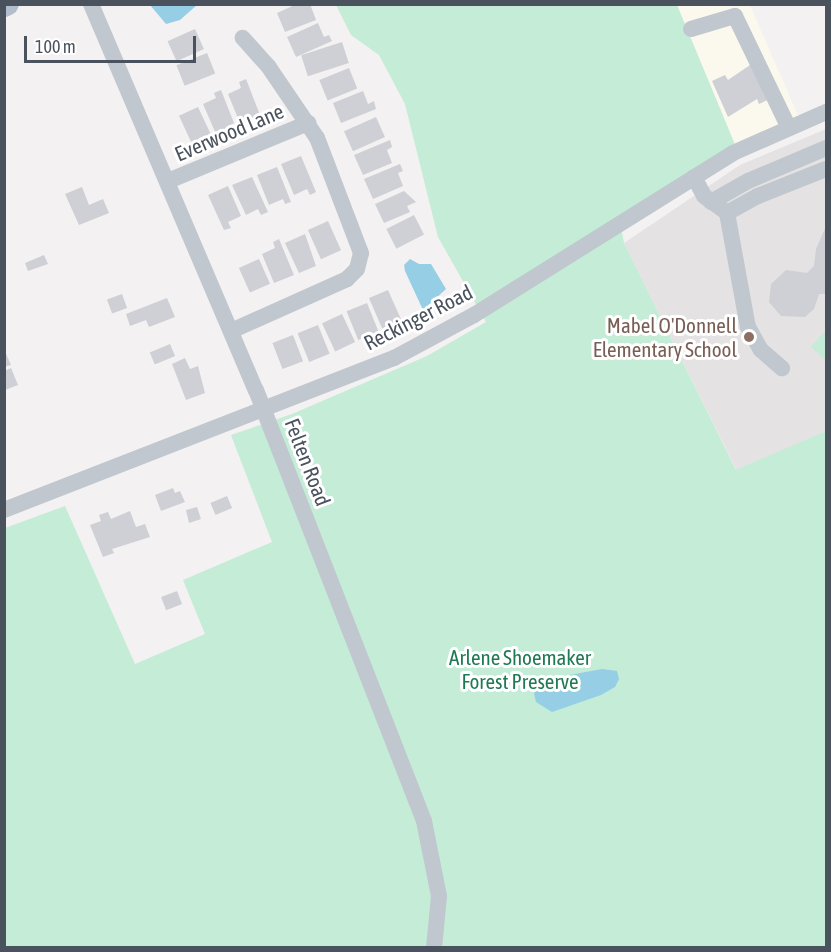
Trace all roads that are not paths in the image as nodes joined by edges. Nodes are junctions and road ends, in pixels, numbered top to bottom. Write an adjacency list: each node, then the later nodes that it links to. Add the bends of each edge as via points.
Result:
1 (91, 4): 10 (street, Felten Road)
2 (691, 29): 6 (street, via 735,16)
3 (243, 38): 5 (street, Everwood Lane)
4 (826, 112): 6 (street, Reckinger Road)
5 (308, 123): 10 (street, Everwood Lane); 13 (street, Everwood Lane, via 356,231 361,262 353,275 337,285)
6 (789, 128): 9 (street, Reckinger Road)
7 (826, 148): 11 (street, via 780,166)
8 (826, 169): 12 (street)
9 (694, 177): 11 (street); 15 (street, Reckinger Road, via 443,333 394,358)
10 (168, 182): 13 (street, Felten Road)
11 (711, 202): 12 (street)
12 (728, 213): 14 (street, via 748,327 761,350)
13 (231, 331): 15 (street, Felten Road)
14 (782, 368)
15 (264, 411): 16 (street, Reckinger Road); 17 (street, Felten Road, via 424,821 439,896)
16 (4, 510)
17 (434, 948)

